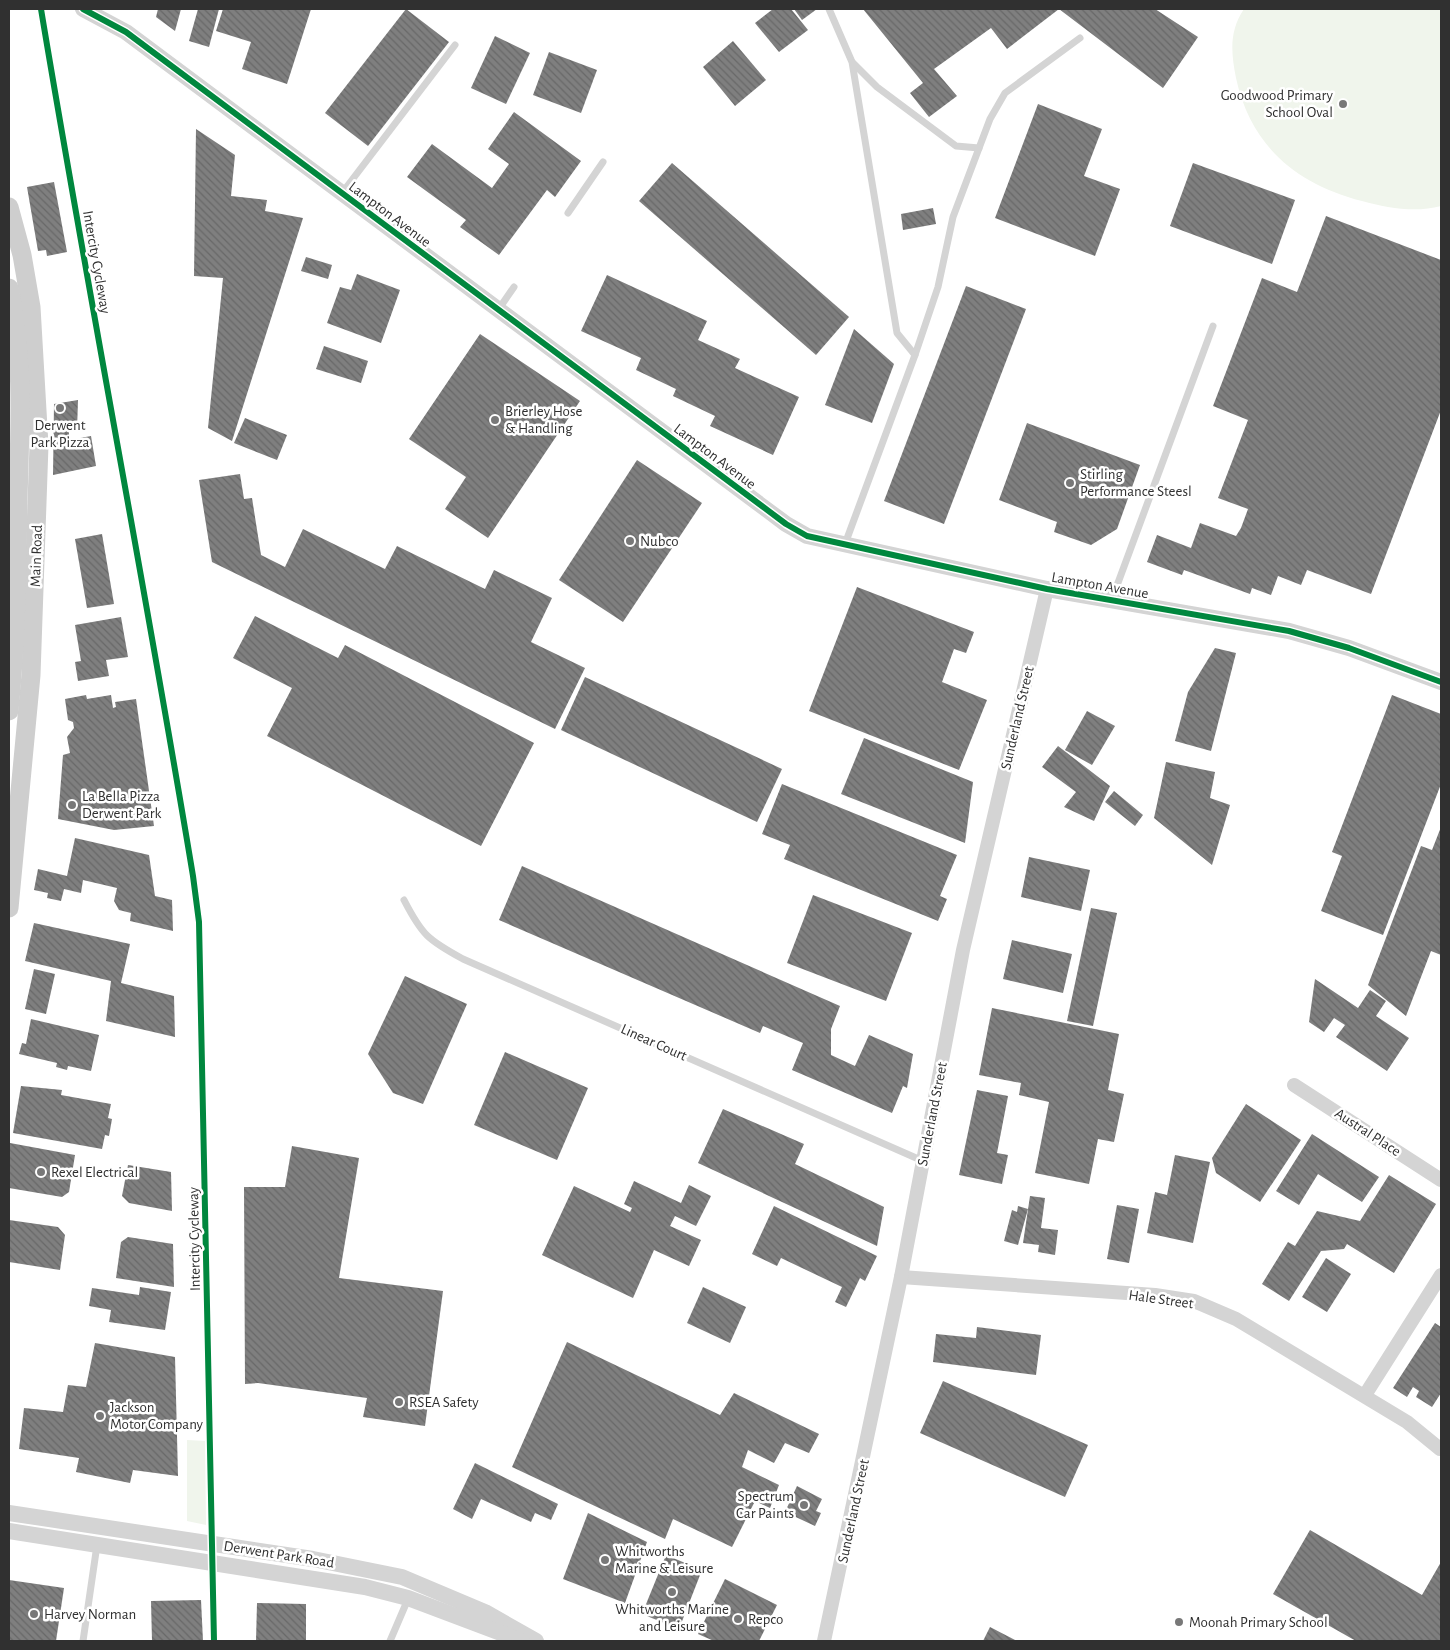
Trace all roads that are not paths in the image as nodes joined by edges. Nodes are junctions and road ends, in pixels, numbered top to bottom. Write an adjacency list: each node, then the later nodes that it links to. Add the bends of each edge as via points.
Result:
1 (83, 9): 4 (street, Lampton Avenue)
2 (829, 9): 7 (lane)
3 (108, 10): 4 (street, Lampton Avenue)
4 (126, 32): 10 (street, Lampton Avenue)
5 (1080, 38): 8 (lane, via 1005,93)
6 (456, 45): 10 (lane)
7 (852, 62): 8 (lane, via 877,87 956,146); 17 (lane, via 897,333)
8 (979, 148): 17 (lane, via 953,217 938,287)
9 (603, 162): 12 (lane)
10 (342, 194): 15 (street, Lampton Avenue)
11 (9, 207): 18 (main road, Main Road, via 31,307)
12 (568, 213)
13 (514, 287): 15 (lane)
14 (9, 288): 18 (main road, Main Road)
15 (498, 310): 19 (street, Lampton Avenue, via 786,524 807,536)
16 (1213, 326): 22 (lane)
17 (915, 355): 19 (lane)
18 (22, 393): 20 (main road, Main Road); 24 (main road, Main Road, via 38,473)
19 (845, 544): 21 (street, Lampton Avenue)
20 (13, 545): 23 (main road, Main Road)
21 (1047, 589): 22 (street, Lampton Avenue); 30 (street, Sunderland Street, via 963,950)
22 (1112, 600): 25 (street, Lampton Avenue, via 1289,631 1349,648)
23 (12, 625): 24 (main road, Main Road)
24 (17, 675): 26 (main road, Main Road); 28 (main road, Main Road)
25 (1441, 682)
26 (9, 711)
27 (404, 900): 30 (lane, Linear Court, via 419,930 434,944 463,959)
28 (9, 901)
29 (1294, 1085): 31 (street, Austral Place)
30 (923, 1161): 33 (street, Sunderland Street)
31 (1441, 1180)
32 (1441, 1275): 34 (street)
33 (901, 1277): 34 (street, Hale Street, via 1156,1295 1194,1302 1236,1320); 44 (street, Sunderland Street)
34 (1365, 1395): 35 (street, Hale Street, via 1408,1422)
35 (1440, 1449)
36 (9, 1513): 43 (street, Derwent Park Road, via 304,1557 402,1577 485,1612)
37 (9, 1531): 38 (street, Derwent Park Road)
38 (97, 1544): 39 (street, Derwent Park Road, via 365,1587); 40 (lane)
39 (408, 1598): 41 (lane); 42 (street, Derwent Park Road)
40 (83, 1641)
41 (390, 1641)
42 (522, 1641)
43 (536, 1641)
44 (824, 1641)

